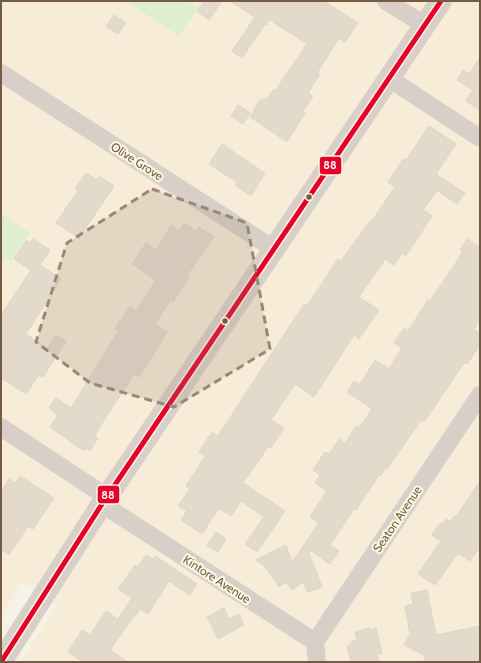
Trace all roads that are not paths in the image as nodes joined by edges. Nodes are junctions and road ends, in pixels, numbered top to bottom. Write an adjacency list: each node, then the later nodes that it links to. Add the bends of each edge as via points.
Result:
1 (386, 1): 3 (street)
2 (441, 1): 3 (main road)
3 (425, 25): 5 (main road)
4 (1, 73): 7 (street, Olive Grove)
5 (390, 79): 6 (street); 7 (main road)
6 (480, 138)
7 (274, 249): 10 (main road)
8 (480, 395): 11 (street, Seaton Avenue)
9 (1, 427): 10 (street, Kintore Avenue)
10 (105, 500): 11 (street, Kintore Avenue); 12 (main road)
11 (315, 642): 13 (street)
12 (1, 662)
13 (317, 662)

